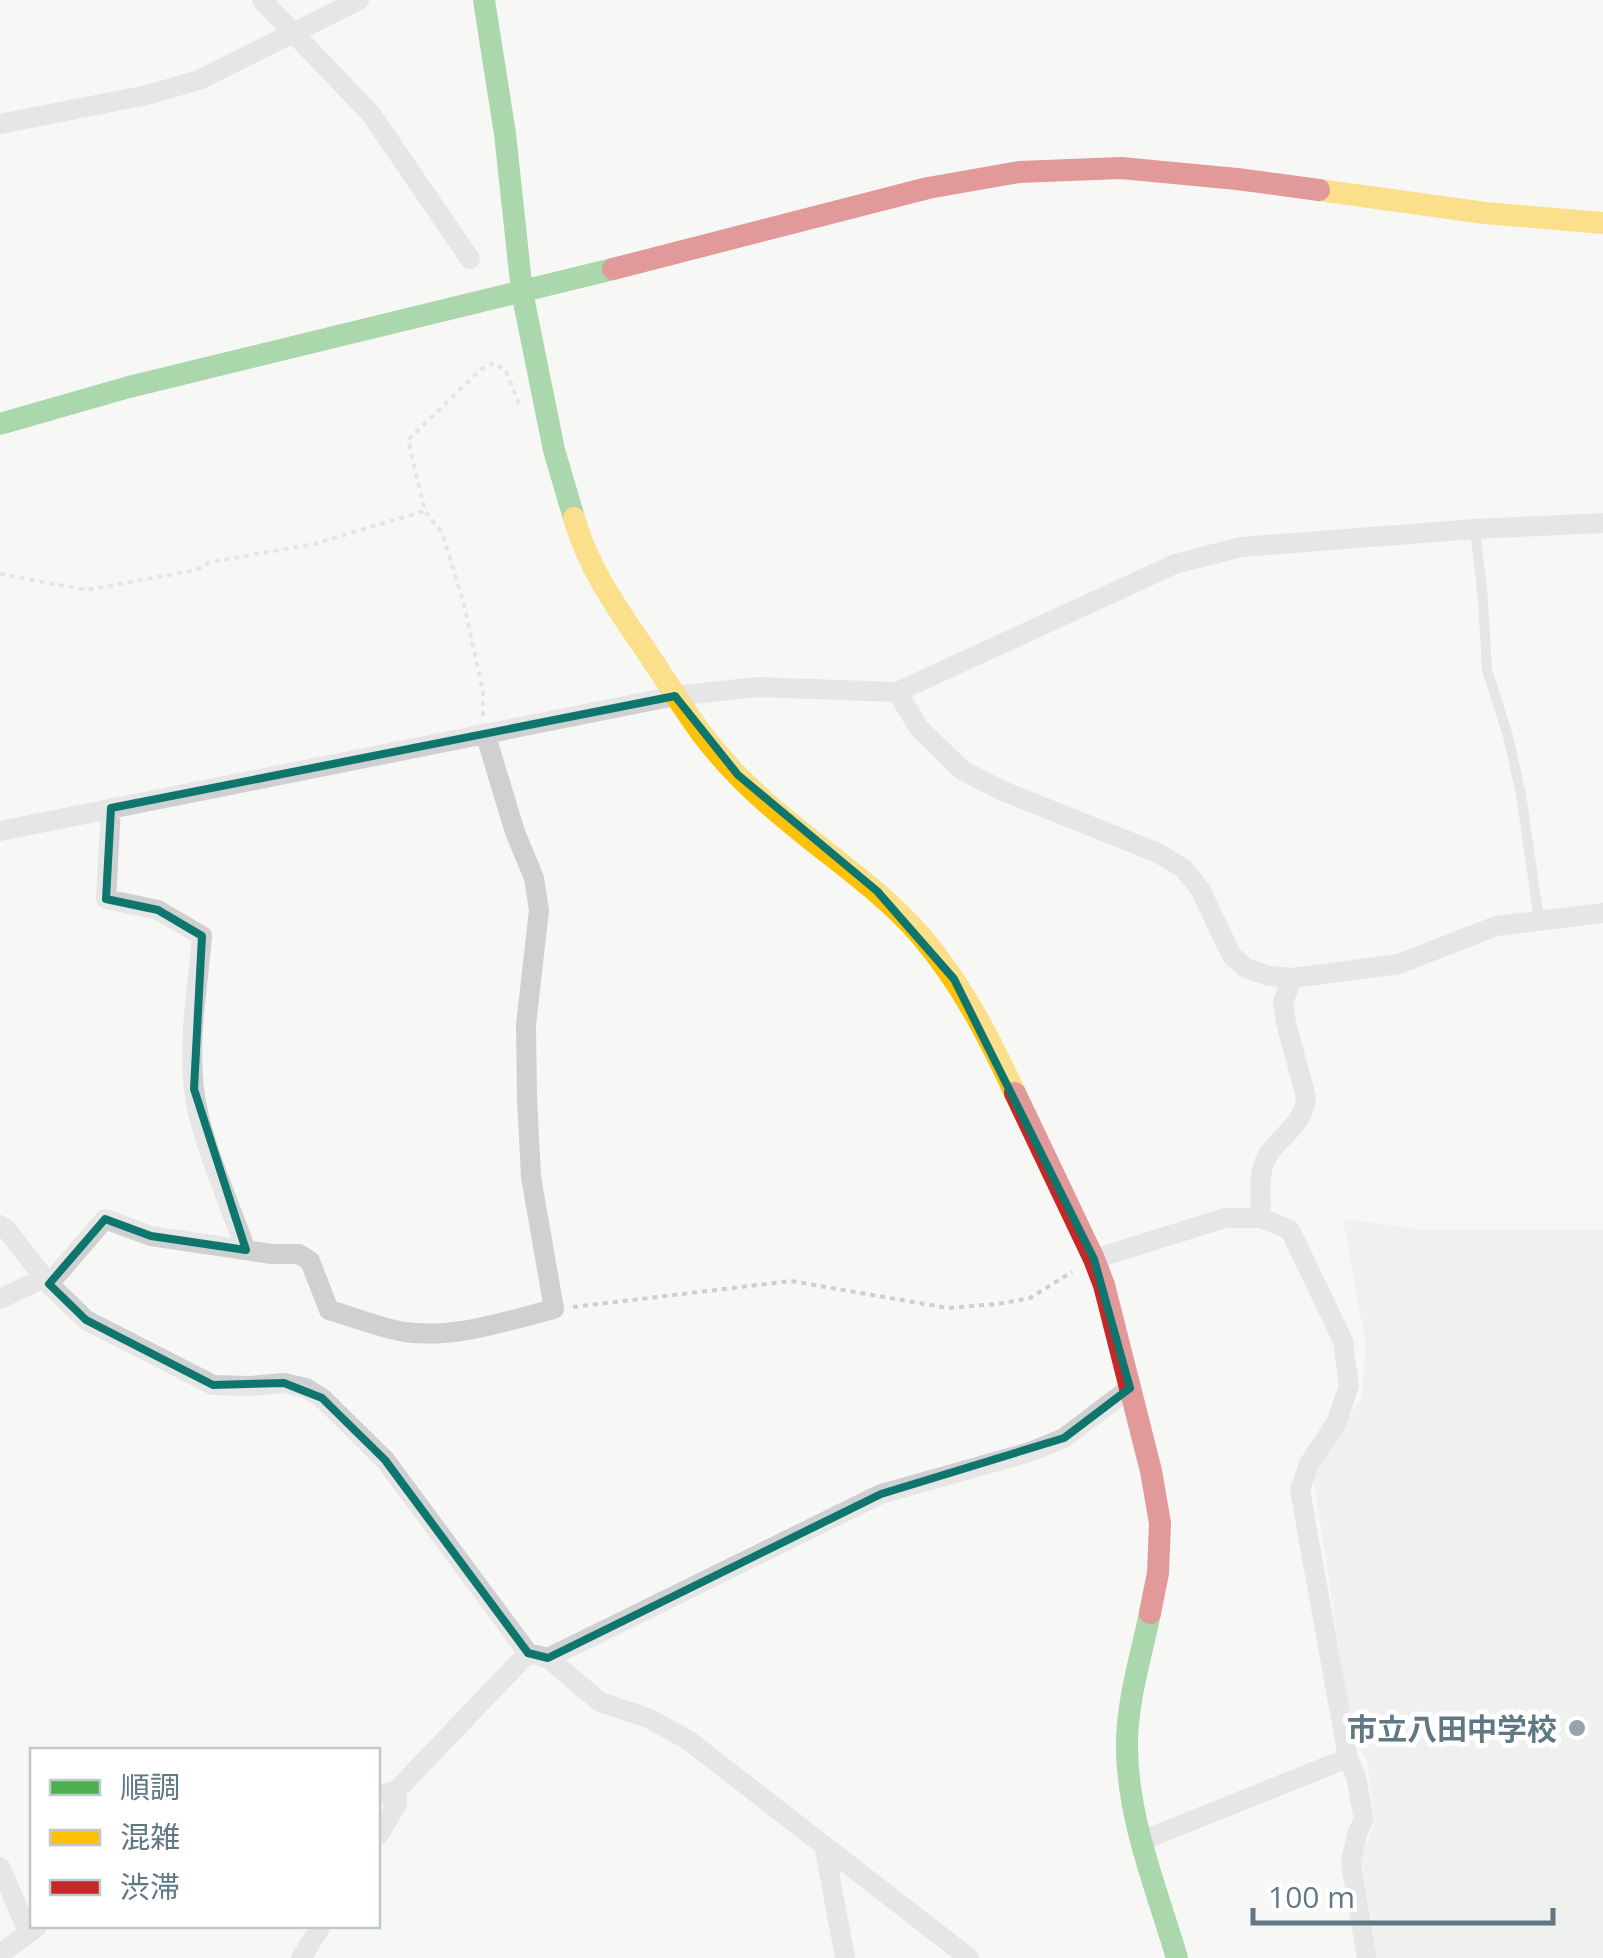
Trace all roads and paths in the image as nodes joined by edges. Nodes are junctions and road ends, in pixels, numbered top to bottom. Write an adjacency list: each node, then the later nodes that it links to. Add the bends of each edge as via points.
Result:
1 (262, 0): 4 (street)
2 (359, 0): 4 (street)
3 (484, 0): 8 (street)
4 (294, 33): 5 (street, via 199,80); 7 (street, via 370,114)
5 (0, 124)
6 (1603, 222): 8 (street, via 1121,168 1019,172 928,188)
7 (470, 260)
8 (522, 292): 10 (street); 16 (street, via 580,539 607,593)
9 (519, 404): 11 (path, via 506,371 494,363 408,440)
10 (0, 424)
11 (425, 511): 14 (path, via 314,544 108,587 86,590); 17 (path, via 442,534 464,604)
12 (1603, 523): 13 (street)
13 (1475, 529): 15 (street, via 1242,548 1175,564); 21 (lane, via 1487,670 1521,794)
14 (0, 574)
15 (897, 692): 16 (street, via 758,688); 22 (street, via 919,728 962,770 1183,868 1232,956 1246,968)
16 (676, 696): 17 (street); 26 (street, via 738,775 877,890 954,979 989,1037)
17 (485, 733): 18 (street); 29 (street, via 539,910 526,1025 527,1097 531,1177)
18 (111, 808): 19 (street); 25 (street, via 106,899 158,910 202,936 194,1089)
19 (0, 830)
20 (1603, 913): 21 (street)
21 (1539, 920): 22 (street, via 1496,926 1399,964)
22 (1293, 978): 23 (street, via 1284,1002 1286,1023 1306,1109 1267,1157)
23 (1261, 1218): 26 (street, via 1225,1218); 32 (street, via 1290,1230 1344,1341 1349,1386 1300,1490)
24 (0, 1226): 27 (street)
25 (246, 1250): 27 (street, via 151,1236 105,1219); 29 (street, via 298,1254 310,1261 329,1310 402,1332 467,1331)
26 (1094, 1259): 29 (path, via 1030,1298 998,1304 948,1308 791,1281); 30 (street)
27 (46, 1281): 28 (street); 31 (street, via 86,1320 213,1386 284,1383 322,1398 385,1460)
28 (0, 1299)
29 (554, 1309)
30 (1130, 1388): 31 (street, via 1064,1438 882,1494); 35 (street, via 1160,1523 1158,1573 1126,1748)
31 (538, 1656): 33 (street); 36 (street, via 600,1702 688,1740)
32 (1348, 1758): 35 (street); 46 (street, via 1364,1819 1351,1864)
33 (387, 1793): 34 (street, via 397,1804)
34 (380, 1833)
35 (1141, 1842): 45 (street)
36 (824, 1846): 43 (street); 44 (street)
37 (0, 1867): 38 (street)
38 (30, 1923)
39 (321, 1928): 42 (street)
40 (33, 1929): 41 (street)
41 (0, 1954)
42 (301, 1958)
43 (845, 1958)
44 (969, 1958)
45 (1177, 1958)
46 (1367, 1958)

